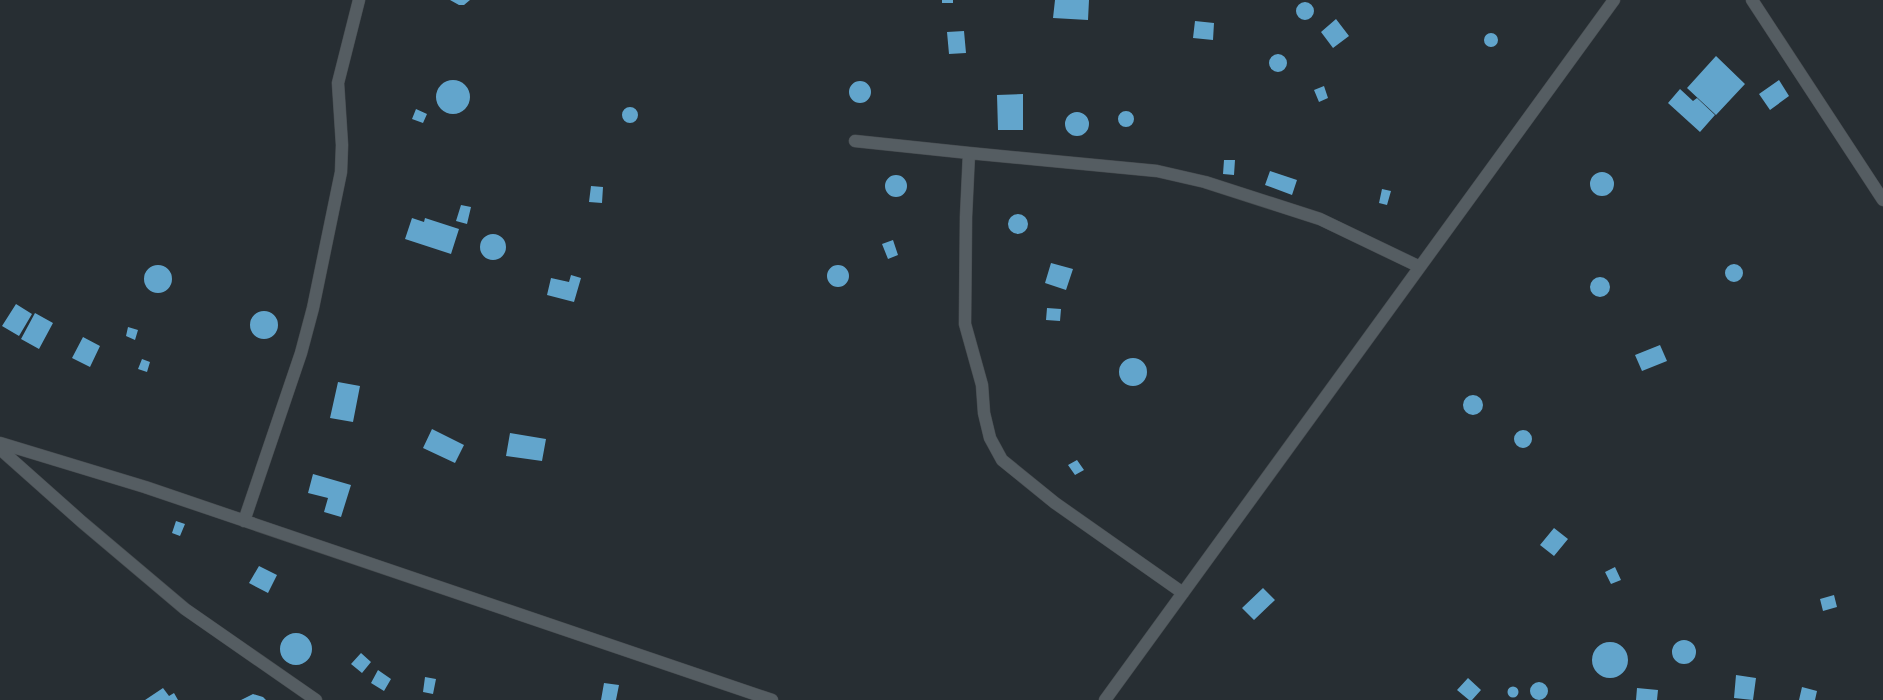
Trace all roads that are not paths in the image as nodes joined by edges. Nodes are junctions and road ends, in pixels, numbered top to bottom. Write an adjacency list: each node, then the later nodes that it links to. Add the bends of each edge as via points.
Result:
1 (360, 0): 10 (street, via 338,83 341,172 313,308 301,353)
2 (1614, 0): 7 (street)
3 (1752, 0): 6 (street)
4 (855, 141): 5 (street)
5 (968, 153): 7 (street, via 1157,171 1205,182 1320,219); 11 (street, via 965,324 982,385 984,413 990,438 1002,460 1055,503)
6 (1883, 200)
7 (1420, 267): 11 (street)
8 (0, 443): 10 (street)
9 (0, 449): 12 (street, via 185,609)
10 (244, 520): 13 (street)
11 (1183, 593): 14 (street)
12 (316, 700)
13 (772, 700)
14 (1105, 700)

